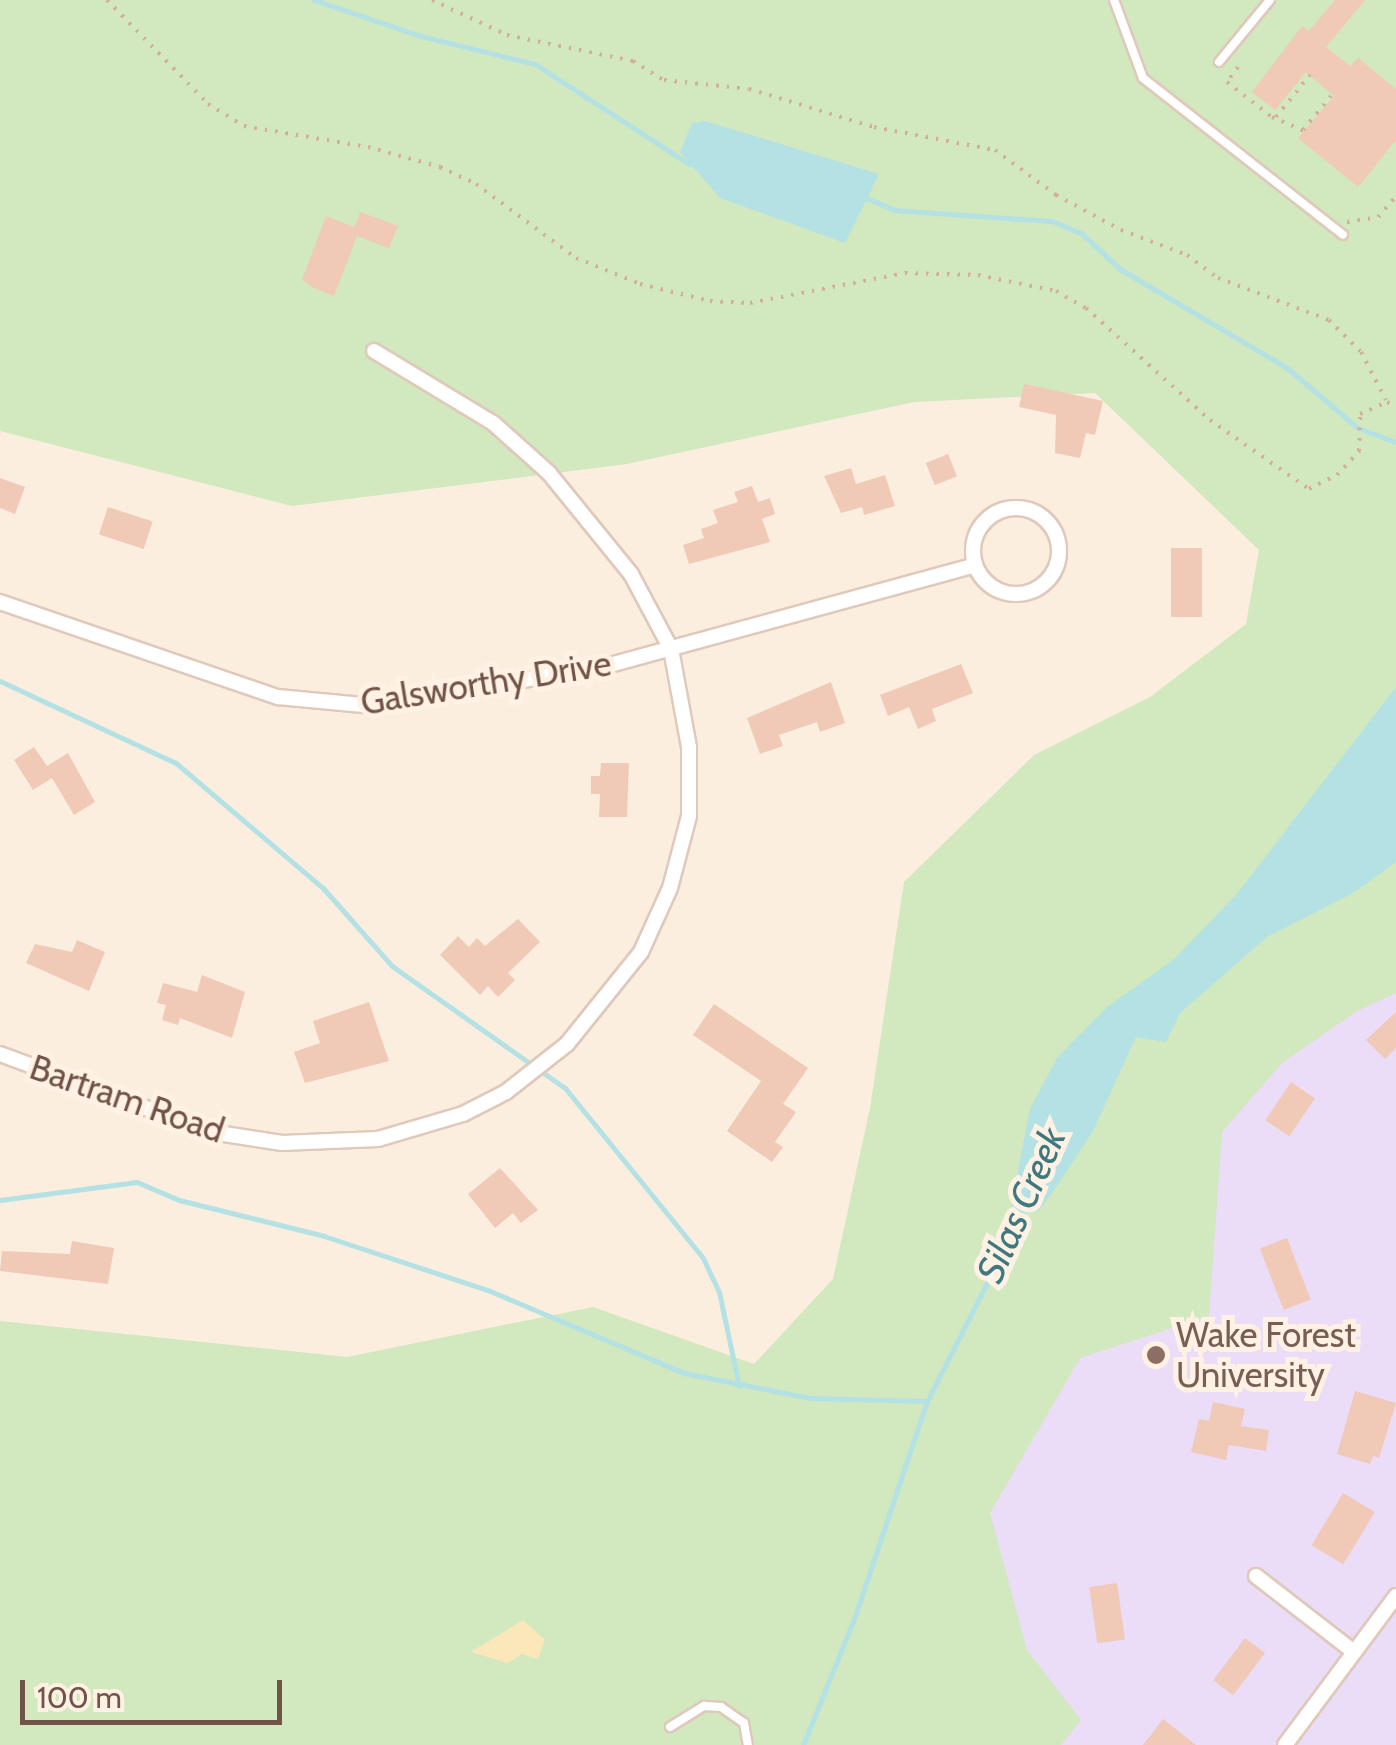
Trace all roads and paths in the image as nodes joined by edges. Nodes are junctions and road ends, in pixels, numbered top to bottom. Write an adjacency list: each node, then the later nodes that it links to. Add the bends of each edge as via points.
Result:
1 (107, 0): 13 (path, via 208,104 244,126 368,146 440,166 476,184 576,258 640,284 750,303 904,273 978,275 1056,291 1086,308 1210,420 1309,489 1337,475 1358,445 1360,414)
2 (432, 0): 13 (path, via 507,35 633,61 664,80 749,89 874,126 994,150 1056,195 1121,230 1187,255 1218,278 1330,320 1361,352)
3 (1114, 0): 11 (lane, via 1143,78)
4 (1270, 0): 5 (lane)
5 (1219, 62)
6 (1238, 67): 9 (path, via 1227,82)
7 (1310, 75): 9 (path)
8 (1331, 96): 9 (path, via 1303,130)
9 (1276, 117)
10 (1396, 196): 11 (path, via 1378,217 1351,220)
11 (1341, 232)
12 (374, 351): 17 (street, Bartram Road, via 493,423 549,472 623,564)
13 (1387, 402): 14 (path)
14 (1396, 406)
15 (975, 566): 15 (street, via 994,588 1032,591 1054,571 1055,533 1038,514 1000,511 974,540); 17 (street, Galsworthy Drive)
16 (0, 602): 17 (street, Galsworthy Drive, via 217,678 342,706 485,691)
17 (671, 649): 18 (street, Bartram Road, via 692,782 670,888 619,985 567,1044 506,1092 463,1114 378,1139 282,1143 158,1116)
18 (0, 1054)
19 (1256, 1576): 21 (street)
20 (1396, 1596): 21 (street)
21 (1354, 1652): 24 (street)
22 (670, 1727): 23 (lane, via 704,1706 720,1707 744,1724)
23 (748, 1745)
24 (1285, 1745)

